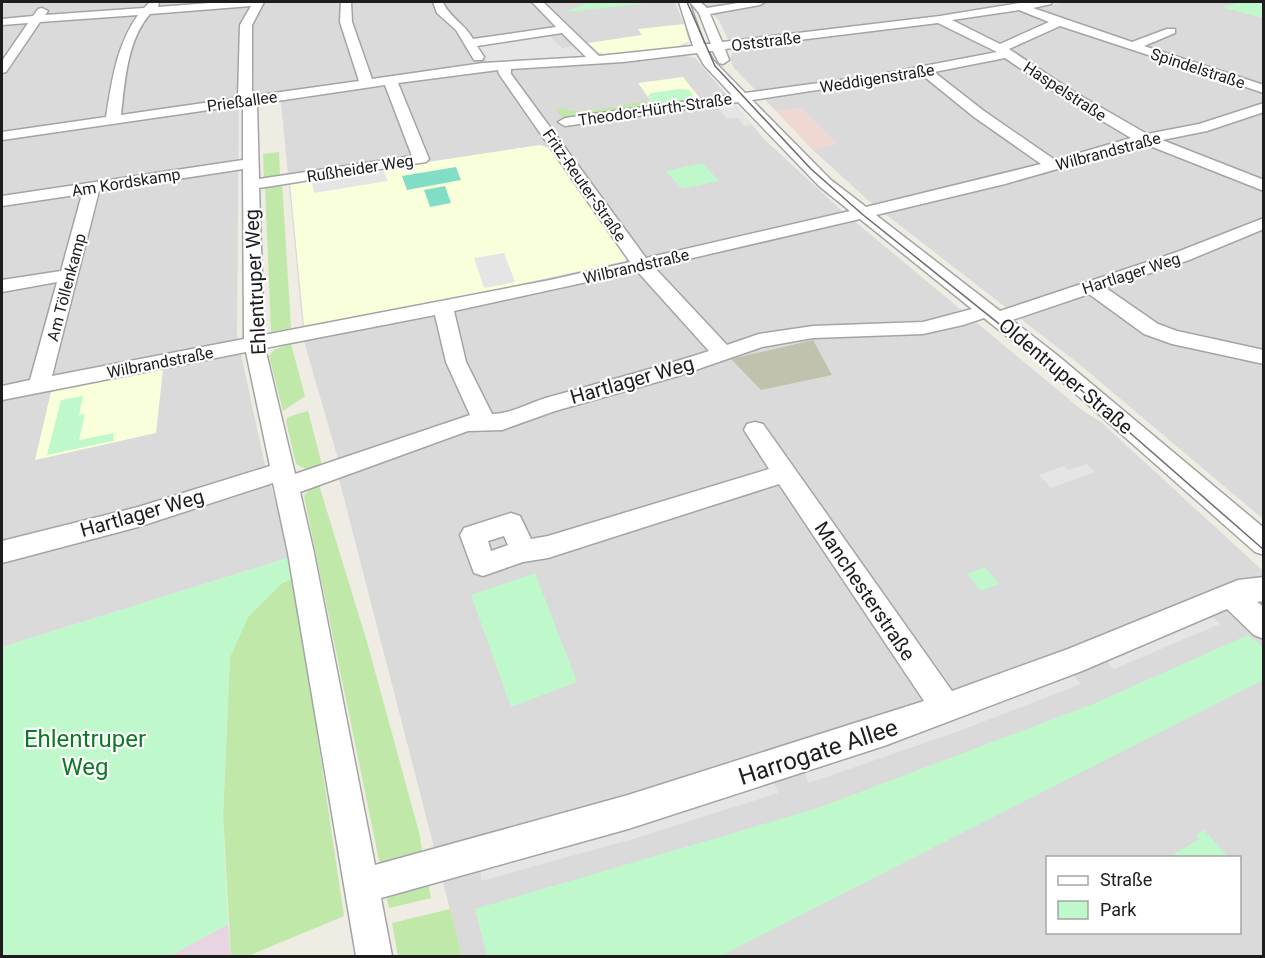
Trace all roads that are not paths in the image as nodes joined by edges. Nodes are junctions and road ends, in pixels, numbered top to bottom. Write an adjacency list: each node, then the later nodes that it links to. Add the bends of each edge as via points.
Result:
1 (49, 2): 15 (street)
2 (156, 2): 13 (street)
3 (259, 2): 13 (street); 35 (street, Ehlentruper Weg, via 246,25)
4 (345, 2): 32 (street, via 346,22)
5 (438, 2): 21 (street, via 441,11 461,28)
6 (537, 2): 19 (street)
7 (684, 2): 24 (street, Oldentruper Straße)
8 (695, 2): 14 (street, Oldentruper Straße)
9 (760, 2): 14 (street)
10 (1009, 2): 12 (street, Spindelstraße)
11 (1047, 2): 12 (street, Oststraße)
12 (1022, 7): 16 (street, Oststraße); 18 (street, Spindelstraße)
13 (145, 10): 15 (street); 37 (street, via 122,62)
14 (704, 12): 22 (street, Oldentruper Straße)
15 (36, 19): 17 (street); 29 (street)
16 (940, 19): 22 (street, Oststraße); 25 (street, Haspelstraße)
17 (2, 22)
18 (1059, 22): 23 (street, Spindelstraße); 25 (street, Haspelstraße)
19 (567, 29): 21 (street); 26 (street)
20 (1171, 31): 23 (street, Spindelstraße)
21 (470, 43): 28 (street)
22 (718, 46): 24 (street, Oststraße); 34 (street, Oldentruper Straße)
23 (1133, 46): 33 (street, Spindelstraße)
24 (700, 48): 26 (street, Oststraße); 34 (street, Oldentruper Straße, via 716,71)
25 (1004, 51): 30 (street, Weddigenstraße); 40 (street, Haspelstraße)
26 (596, 60): 27 (street, Oststraße)
27 (504, 65): 28 (street, Oststraße); 49 (street, Fritz-Reuter-Straße, via 505,74)
28 (483, 67): 31 (street, Prießallee)
29 (2, 69)
30 (925, 71): 34 (street, Weddigenstraße); 42 (street)
31 (390, 80): 32 (street, Prießallee); 43 (street, Rußheider Weg, via 421,159)
32 (367, 84): 35 (street, Prießallee)
33 (1263, 89)
34 (747, 96): 38 (street, Theodor-Hürth-Straße); 47 (street, Oldentruper Straße, via 799,158)
35 (248, 100): 37 (street, Prießallee); 41 (street, Ehlentruper Weg)
36 (1263, 107): 40 (street, Wilbrandstraße, via 1202,128)
37 (113, 120): 39 (street, Prießallee)
38 (565, 122)
39 (2, 136)
40 (1144, 139): 42 (street, Wilbrandstraße); 44 (street, Haspelstraße)
41 (251, 163): 43 (street, Ehlentruper Weg); 45 (street, Am Kordskamp)
42 (1054, 166): 47 (street, Wilbrandstraße)
43 (251, 185): 55 (street, Ehlentruper Weg)
44 (1263, 186)
45 (92, 187): 46 (street, Am Kordskamp); 50 (street, Am Töllenkamp)
46 (2, 201)
47 (865, 213): 49 (street, Wilbrandstraße); 54 (street, Oldentruper Straße)
48 (1263, 223): 52 (street, Hartlager Weg, via 1183,256)
49 (641, 264): 53 (street, Wilbrandstraße); 56 (street, Fritz-Reuter-Straße)
50 (69, 275): 51 (street); 58 (street, Am Töllenkamp)
51 (2, 286)
52 (1091, 286): 54 (street, Hartlager Weg); 57 (street, via 1151,329)
53 (443, 306): 55 (street, Wilbrandstraße); 60 (street, via 456,362)
54 (993, 314): 56 (street, Hartlager Weg, via 916,329 785,335); 64 (street, Oldentruper Straße)
55 (254, 343): 58 (street, Wilbrandstraße); 63 (street, Ehlentruper Weg)
56 (723, 353): 60 (street, Hartlager Weg, via 559,401 502,422)
57 (1263, 357)
58 (39, 386): 59 (street, Wilbrandstraße)
59 (2, 393)
60 (483, 422): 63 (street, Hartlager Weg, via 465,424 392,452)
61 (755, 430): 62 (street, Manchesterstraße)
62 (784, 473): 65 (street, via 548,547); 70 (street, Manchesterstraße)
63 (284, 479): 66 (street, Hartlager Weg); 71 (street, Ehlentruper Weg)
64 (1263, 544)
65 (523, 551)
66 (2, 552)
67 (1263, 589): 68 (street, Harrogate Allee)
68 (1231, 595): 69 (street); 70 (street, Harrogate Allee)
69 (1263, 626)
70 (946, 708): 71 (street, Harrogate Allee, via 706,789)
71 (362, 886): 72 (street, Ehlentruper Weg)
72 (374, 957)

